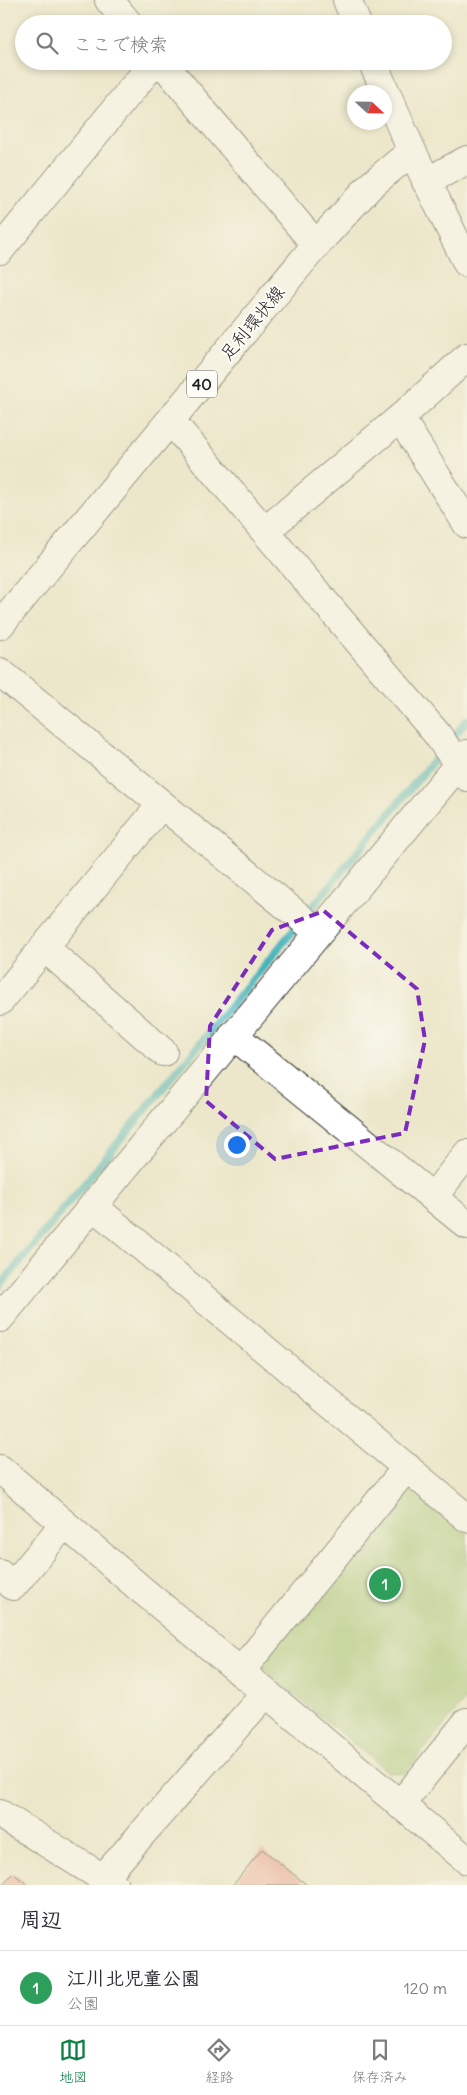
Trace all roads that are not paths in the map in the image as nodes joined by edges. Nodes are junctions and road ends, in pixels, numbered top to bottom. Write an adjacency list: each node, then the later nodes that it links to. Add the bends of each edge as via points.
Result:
1 (109, 0): 3 (street)
2 (348, 0): 4 (street)
3 (122, 15)
4 (354, 15)
5 (149, 70): 12 (street)
6 (169, 70): 11 (street)
7 (376, 70): 8 (street)
8 (412, 151): 10 (street); 11 (street, 足利環状線 / 40, via 370,186)
9 (467, 160): 10 (street)
10 (426, 182): 13 (street)
11 (316, 245): 16 (street, 足利環状線 / 40)
12 (0, 250)
13 (467, 263)
14 (467, 358): 15 (street)
15 (400, 418): 17 (street); 18 (street)
16 (171, 421): 18 (street); 19 (street, 足利環状線 / 40)
17 (467, 524)
18 (265, 531): 21 (street)
19 (0, 625)
20 (0, 672): 22 (street)
21 (461, 763): 23 (street)
22 (161, 805): 23 (street); 24 (street)
23 (307, 923): 26 (street)
24 (44, 947): 25 (street); 27 (street)
25 (0, 1001)
26 (234, 1035): 29 (street); 30 (street)
27 (163, 1052)
28 (467, 1154): 29 (street)
29 (433, 1197): 31 (street)
30 (93, 1206): 32 (street); 33 (street)
31 (467, 1225)
32 (0, 1318)
33 (407, 1468): 35 (street); 38 (street)
34 (0, 1469): 36 (street)
35 (467, 1518)
36 (64, 1524): 37 (street, via 12,1586); 38 (street)
37 (0, 1574)
38 (240, 1672): 39 (street)
39 (266, 1693): 41 (street); 44 (street)
40 (467, 1722): 41 (street)
41 (400, 1805): 43 (street)
42 (0, 1814): 44 (street)
43 (467, 1860)
44 (109, 1881)

